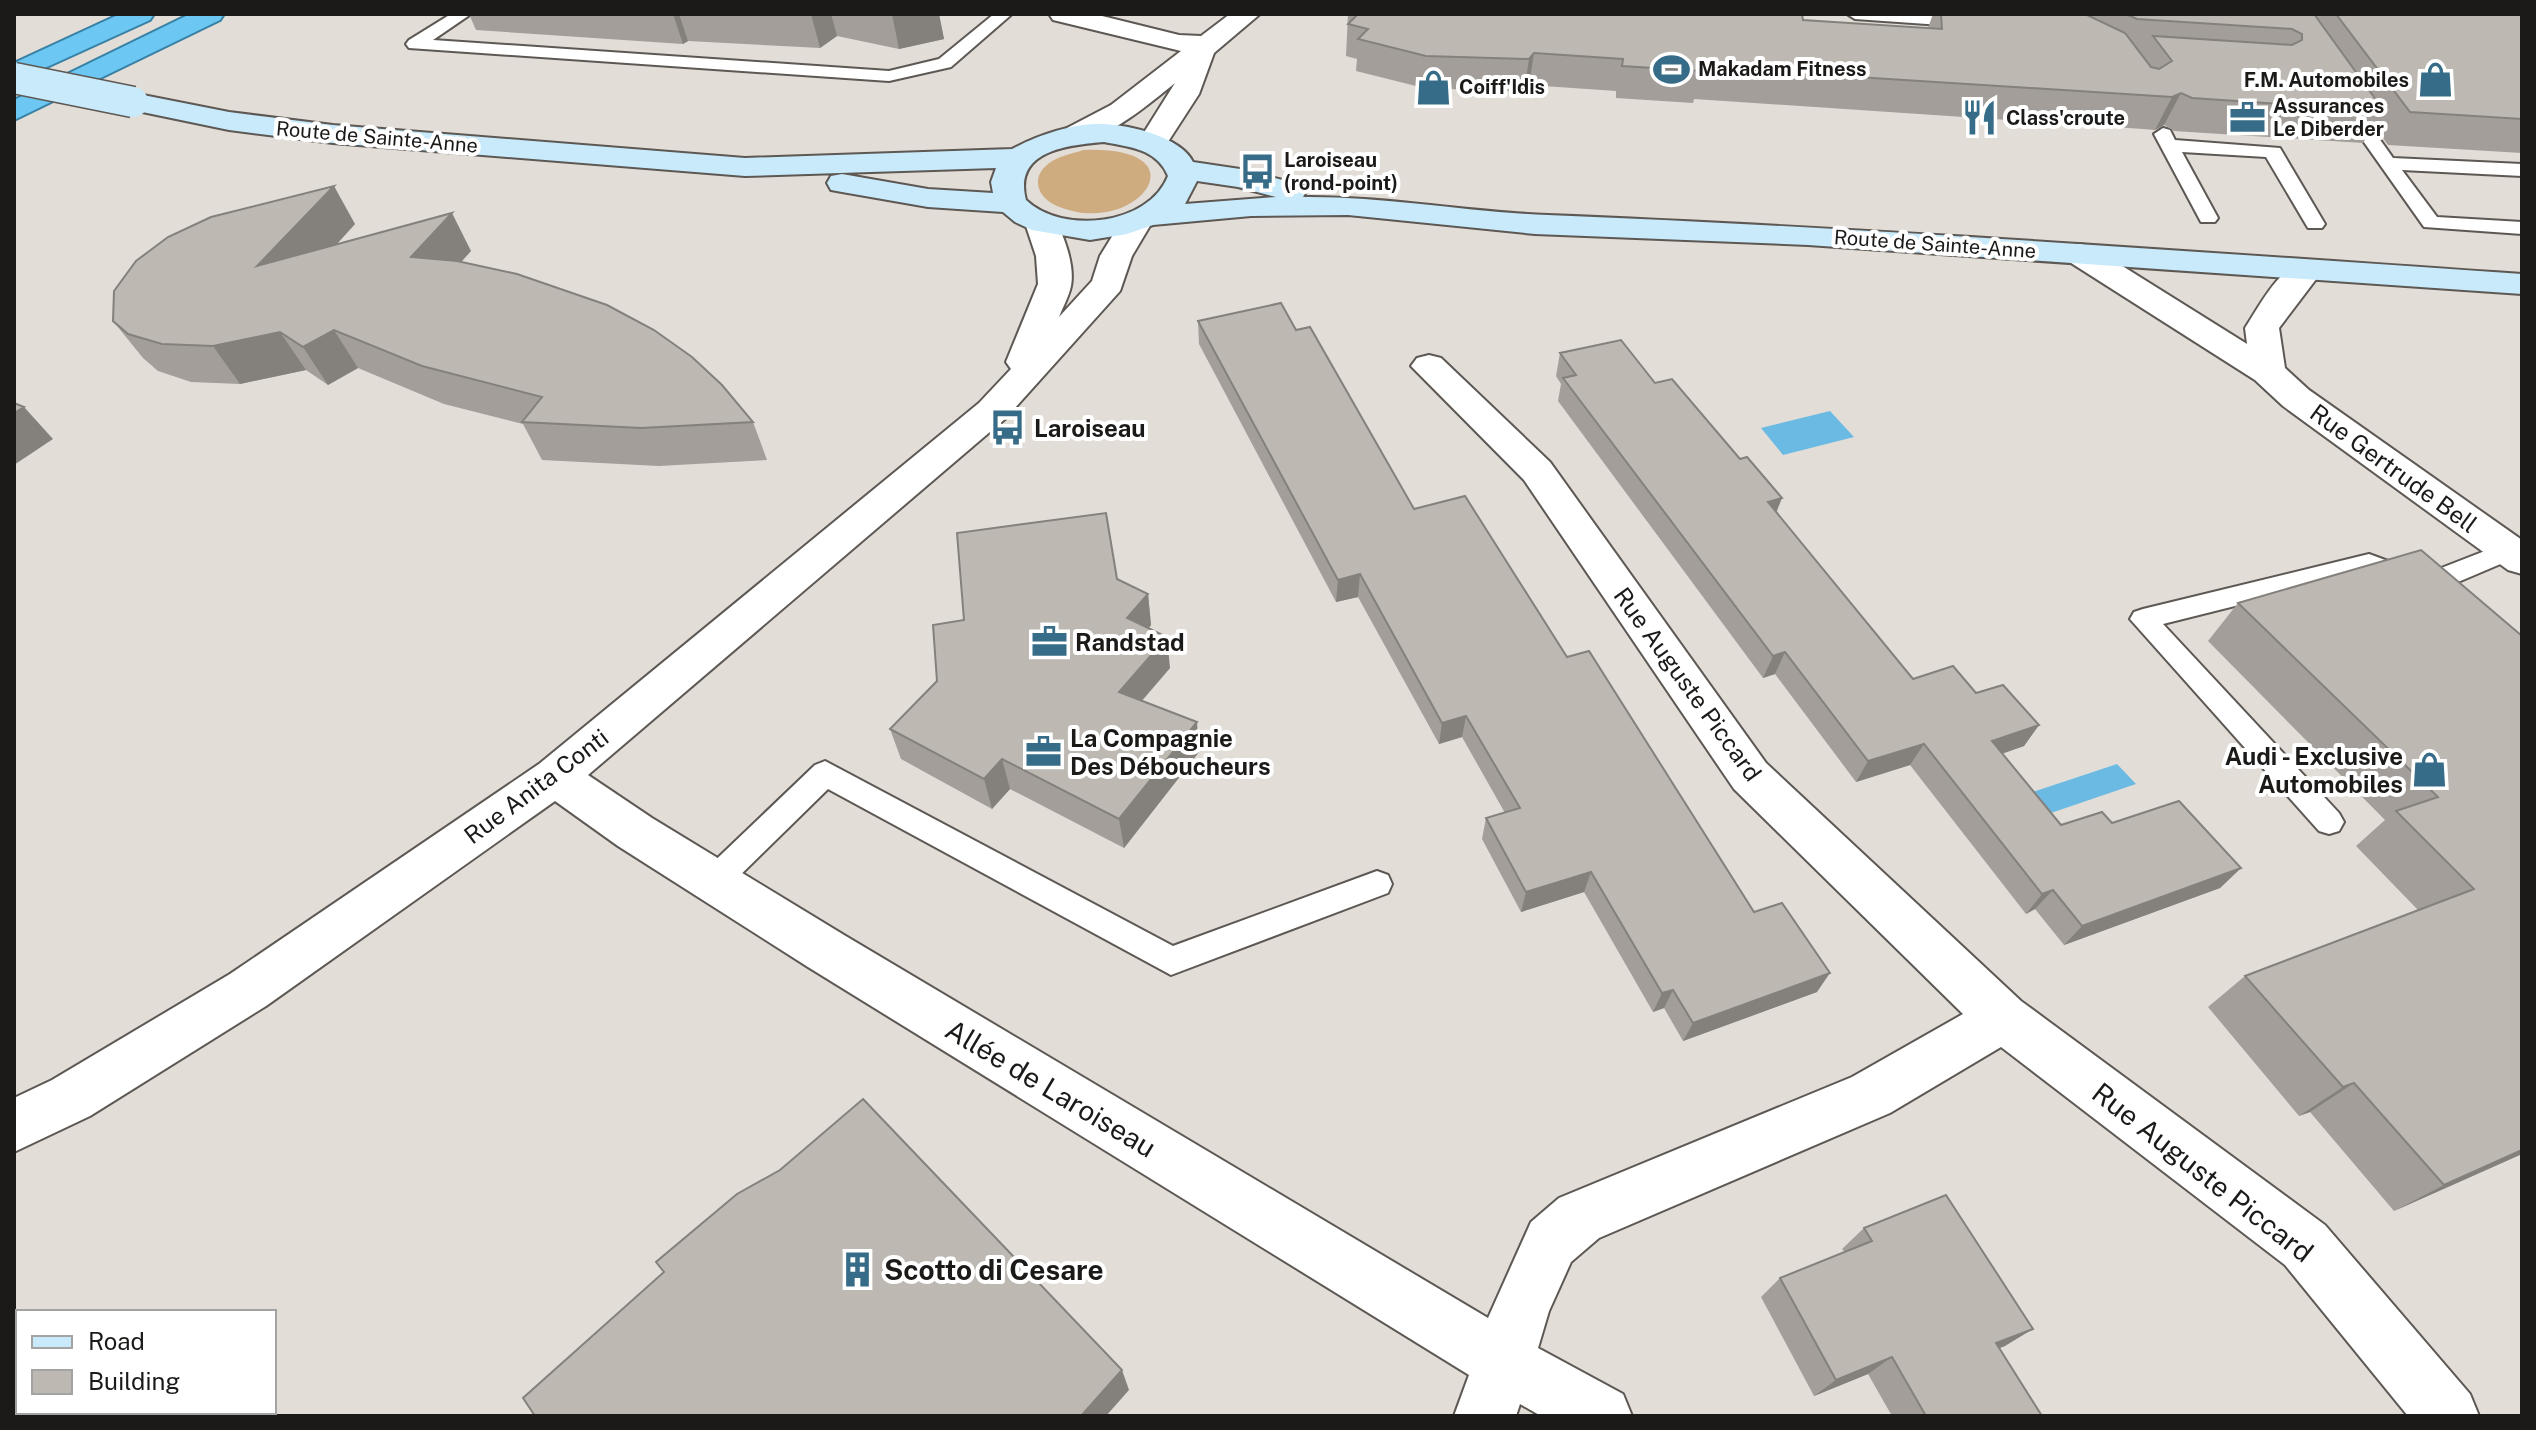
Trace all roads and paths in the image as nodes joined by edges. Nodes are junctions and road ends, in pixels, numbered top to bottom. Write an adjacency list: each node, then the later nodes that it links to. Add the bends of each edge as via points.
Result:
1 (141, 14): 10 (highway)
2 (211, 14): 12 (highway)
3 (463, 14): 4 (lane, via 415,44 889,76 945,63)
4 (1004, 14)
5 (1064, 14): 9 (street)
6 (1247, 14): 9 (street)
7 (1855, 14): 8 (lane)
8 (1982, 23)
9 (1205, 48): 13 (street, via 1121,111); 14 (street, via 1185,94)
10 (14, 76): 17 (main road, Route de Sainte-Anne, bridge, via 229,121 333,134)
11 (2336, 88): 16 (lane)
12 (14, 111)
13 (1077, 134): 14 (main road, via 1130,135); 15 (main road)
14 (1153, 142): 18 (main road, via 1178,159)
15 (1020, 158): 17 (main road, Route de Sainte-Anne); 20 (main road, via 1009,172 1006,188)
16 (2387, 163): 19 (lane); 26 (lane, via 2431,223)
17 (745, 167): 20 (main road, Route de Sainte-Anne, via 928,198)
18 (1184, 170): 21 (main road, Route de Sainte-Anne, via 1240,178); 23 (main road, via 1183,187 1173,202)
19 (2522, 170)
20 (1011, 203): 24 (main road)
21 (1348, 206): 23 (main road, Route de Sainte-Anne, via 1251,207); 27 (main road, Route de Sainte-Anne, via 1535,224 1808,235)
22 (2208, 218): 25 (lane, via 2165,138 2273,152)
23 (1144, 220): 24 (main road, Route de Sainte-Anne, via 1086,231); 32 (street, Rue Anita Conti, via 1116,256 1108,284)
24 (1041, 223): 32 (street, Rue Anita Conti, via 1055,284)
25 (2315, 224)
26 (2522, 228)
27 (2080, 254): 28 (main road, Route de Sainte-Anne); 31 (street, Rue Gertrude Bell)
28 (2307, 270): 29 (main road, Route de Sainte-Anne); 31 (street, via 2262,328)
29 (2522, 284)
30 (1429, 366): 40 (street, Rue Auguste Piccard, via 1537,471 1750,776)
31 (2268, 372): 33 (street, Rue Gertrude Bell, via 2296,398)
32 (1015, 387): 36 (street, Rue Anita Conti)
33 (2515, 555): 34 (lane)
34 (2425, 585): 35 (lane); 37 (lane, via 2369,563 2143,619)
35 (2458, 613)
36 (555, 777): 38 (street, Allée de Laroiseau); 41 (street, Rue Anita Conti, via 248,990 71,1098)
37 (2329, 822)
38 (714, 881): 39 (lane, via 825,773 1171,961); 42 (street, Allée de Laroiseau)
39 (1377, 884)
40 (2003, 1018): 42 (street, via 1871,1095 1579,1218 1551,1242 1521,1305); 44 (street, Rue Auguste Piccard, via 2305,1245)
41 (14, 1126)
42 (1494, 1389): 43 (street, Allée de Laroiseau)
43 (1601, 1416)
44 (2448, 1416)

